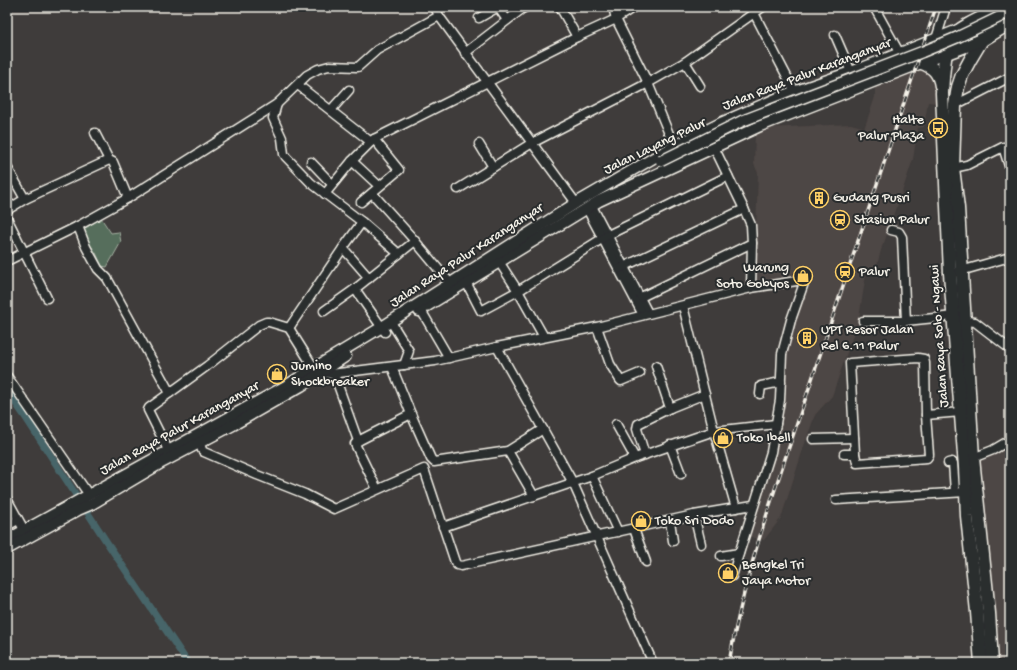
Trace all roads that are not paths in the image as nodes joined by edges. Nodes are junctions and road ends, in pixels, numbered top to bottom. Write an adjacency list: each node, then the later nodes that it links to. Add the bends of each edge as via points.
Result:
1 (435, 7): 12 (street)
2 (526, 7): 16 (street)
3 (560, 7): 21 (street)
4 (613, 7): 15 (street)
5 (634, 7): 15 (street)
6 (763, 7): 9 (street)
7 (874, 7): 26 (street)
8 (946, 7): 22 (street)
9 (753, 10): 27 (street); 38 (street)
10 (999, 10): 17 (highway); 18 (highway, via 992,17 993,23 997,26)
11 (1010, 12): 53 (main road, Jalan Layang Palur, bridge, via 922,52 742,121)
12 (439, 16): 24 (street); 35 (street, via 376,50 358,67 325,66 307,75)
13 (1010, 17): 53 (main road, Jalan Layang Palur, via 924,56)
14 (479, 18): 16 (street, via 498,7)
15 (616, 19): 21 (street); 33 (street)
16 (507, 20): 24 (street)
17 (976, 21): 19 (highway); 23 (highway, via 984,29)
18 (1005, 25): 23 (highway, Jalan Raya Solo - Ngawi)
19 (958, 30): 22 (main road, Jalan Raya Palur Karanganyar); 25 (highway, Jalan Raya Solo - Ngawi, via 949,41)
20 (835, 35): 30 (street)
21 (577, 37): 32 (street)
22 (936, 39): 26 (main road, Jalan Raya Palur Karanganyar)
23 (982, 40): 25 (highway); 41 (highway, Jalan Raya Solo - Ngawi, via 962,75)
24 (465, 53): 32 (street)
25 (947, 53): 28 (main road, Jalan Raya Palur Karanganyar); 39 (highway, Jalan Raya Solo - Ngawi)
26 (900, 54): 29 (main road, Jalan Raya Palur Karanganyar)
27 (685, 62): 33 (street); 36 (street)
28 (922, 63): 34 (main road, Jalan Raya Palur Karanganyar); 39 (highway, via 937,72)
29 (866, 68): 30 (main road, Jalan Raya Palur Karanganyar); 34 (main road, via 871,70)
30 (851, 72): 38 (main road, Jalan Raya Palur Karanganyar)
31 (1010, 77): 41 (street)
32 (486, 82): 44 (street); 45 (street)
33 (648, 83): 45 (street); 48 (street)
34 (871, 83): 49 (main road, Jalan Raya Palur Karanganyar, via 801,109)
35 (298, 85): 40 (street); 42 (street)
36 (700, 86)
37 (349, 90): 42 (street)
38 (795, 92): 48 (main road, Jalan Raya Palur Karanganyar)
39 (942, 93): 87 (highway, Jalan Raya Solo - Ngawi)
40 (277, 104): 64 (street, via 273,118 282,138 285,155); 65 (street)
41 (955, 105): 56 (highway, Jalan Raya Solo - Ngawi)
42 (331, 110): 44 (street)
43 (95, 133): 50 (street)
44 (372, 141): 51 (street); 60 (street, via 399,170)
45 (532, 143): 55 (street); 69 (street)
46 (479, 144): 55 (street)
47 (1006, 145): 56 (street, via 966,165); 57 (street)
48 (674, 146): 61 (main road, Jalan Raya Palur Karanganyar)
49 (714, 147): 58 (street); 67 (main road, Jalan Raya Palur Karanganyar)
50 (109, 160): 65 (street, via 114,162); 66 (street)
51 (352, 161): 59 (street); 60 (street)
52 (311, 162): 59 (street)
53 (662, 163): 61 (main road, Jalan Layang Palur, via 613,185); 67 (main road, Jalan Layang Palur)
54 (7, 167): 66 (street)
55 (493, 167): 62 (street)
56 (953, 168): 87 (highway, Jalan Raya Solo - Ngawi, via 958,208)
57 (1010, 169)
58 (728, 176): 71 (street); 77 (street)
59 (332, 184): 64 (street)
60 (379, 186): 63 (street)
61 (600, 188): 69 (main road, Jalan Raya Palur Karanganyar)
62 (458, 190)
63 (372, 193): 68 (street); 78 (street)
64 (325, 194): 74 (street)
65 (128, 198): 75 (street)
66 (25, 199): 72 (street)
67 (604, 199): 70 (main road, Jalan Raya Palur Karanganyar)
68 (361, 202)
69 (576, 203): 84 (main road, Jalan Raya Palur Karanganyar)
70 (589, 208): 77 (street); 84 (main road, Jalan Raya Palur Karanganyar)
71 (744, 209): 79 (street, via 751,225); 86 (street)
72 (7, 210)
73 (7, 218): 81 (street)
74 (362, 222): 80 (street); 82 (street)
75 (78, 226): 81 (street); 119 (street, via 98,269 107,278)
76 (891, 230): 102 (street, via 899,232 902,237)
77 (606, 237): 86 (street); 93 (street)
78 (415, 241): 82 (street); 90 (street)
79 (752, 243): 91 (street); 94 (street)
80 (343, 248): 88 (street); 106 (street)
81 (25, 253): 85 (street); 95 (street)
82 (399, 254): 88 (street)
83 (1010, 257): 87 (street)
84 (497, 259): 89 (main road, Jalan Raya Palur Karanganyar); 93 (street)
85 (7, 261)
86 (622, 267): 94 (street); 99 (street)
87 (956, 272): 100 (highway, Jalan Raya Solo - Ngawi); 103 (highway, Jalan Raya Solo - Ngawi)
88 (369, 278): 92 (street)
89 (464, 279): 90 (main road, Jalan Raya Palur Karanganyar); 93 (street, via 481,311)
90 (452, 286): 97 (main road, Jalan Raya Palur Karanganyar)
91 (751, 288): 96 (street); 118 (street, via 801,279 804,281 782,354)
92 (355, 289): 98 (street); 105 (street)
93 (518, 291): 107 (street)
94 (641, 297): 99 (street)
95 (47, 298)
96 (683, 306): 99 (street); 120 (street)
97 (419, 307): 105 (main road, Jalan Raya Palur Karanganyar); 110 (street)
98 (324, 311)
99 (645, 314): 104 (street)
100 (954, 316): 102 (street); 123 (highway, Jalan Raya Solo - Ngawi)
101 (863, 321): 102 (street)
102 (906, 321)
103 (966, 321): 109 (street, via 974,322); 142 (highway, Jalan Raya Solo - Ngawi)
104 (597, 326): 107 (street); 115 (street, via 610,364 620,380)
105 (388, 327): 111 (street, via 409,351); 114 (main road, Jalan Raya Palur Karanganyar)
106 (289, 328): 114 (street); 119 (street, via 269,322 263,323)
107 (544, 337): 108 (street)
108 (497, 347): 110 (street); 128 (street)
109 (1010, 349)
110 (449, 358): 111 (street)
111 (404, 365): 113 (street)
112 (656, 366): 122 (street)
113 (392, 367): 116 (street); 124 (street)
114 (317, 370): 116 (street); 131 (main road, Jalan Raya Palur Karanganyar)
115 (640, 373)
116 (334, 374): 134 (street)
117 (7, 376): 151 (street)
118 (781, 382): 121 (street, via 761,386); 127 (street)
119 (170, 393): 137 (street, via 148,409)
120 (705, 394): 122 (street); 129 (street)
121 (760, 394)
122 (670, 408): 140 (street, via 637,426)
123 (961, 412): 125 (street); 148 (highway, Jalan Raya Solo - Ngawi)
124 (411, 414): 134 (street); 136 (street, via 434,462)
125 (926, 415): 130 (street, via 924,359 850,363); 139 (street, via 930,454 927,458 857,463)
126 (616, 424): 141 (street)
127 (776, 424): 129 (street); 153 (street, via 771,452)
128 (543, 429): 136 (street); 146 (street)
129 (714, 431): 135 (street); 154 (street)
130 (854, 438): 132 (street); 139 (street)
131 (199, 439): 137 (main road, Jalan Raya Palur Karanganyar); 147 (street, via 204,452 305,494 334,509)
132 (813, 439)
133 (1010, 440): 142 (street)
134 (358, 441): 147 (street, via 355,445)
135 (670, 445): 140 (street); 144 (street)
136 (508, 451): 149 (street)
137 (171, 454): 151 (main road, Jalan Raya Palur Karanganyar)
138 (844, 454): 139 (street)
139 (856, 454)
140 (645, 455): 141 (street)
141 (635, 458): 145 (street)
142 (973, 458): 174 (highway, Jalan Raya Solo - Ngawi)
143 (948, 463): 148 (street, via 953,463)
144 (681, 474)
145 (592, 476): 146 (street); 161 (street)
146 (573, 483): 149 (street); 163 (street)
147 (377, 489): 159 (street, via 424,469)
148 (960, 492): 152 (street); 173 (highway, Jalan Raya Solo - Ngawi, via 967,516)
149 (534, 496): 159 (street)
150 (7, 498): 156 (street)
151 (88, 499): 162 (main road, Jalan Raya Palur Karanganyar)
152 (836, 500)
153 (753, 505): 154 (street); 168 (street)
154 (736, 508): 155 (street)
155 (694, 515): 157 (street); 166 (street)
156 (18, 520): 158 (street); 162 (street)
157 (670, 520): 160 (street); 165 (street)
158 (7, 526)
159 (444, 527): 163 (street, via 455,562 461,566)
160 (634, 529): 161 (street); 170 (street)
161 (618, 532): 163 (street)
162 (26, 534): 164 (main road, Jalan Raya Palur Karanganyar); 167 (main road, Jalan Raya Palur Karanganyar)
163 (597, 537): 172 (street)
164 (7, 540)
165 (673, 541)
166 (701, 544)
167 (7, 549)
168 (739, 553): 169 (street); 171 (street)
169 (721, 556)
170 (646, 562)
171 (732, 576)
172 (653, 663)
173 (981, 663)
174 (992, 663)

